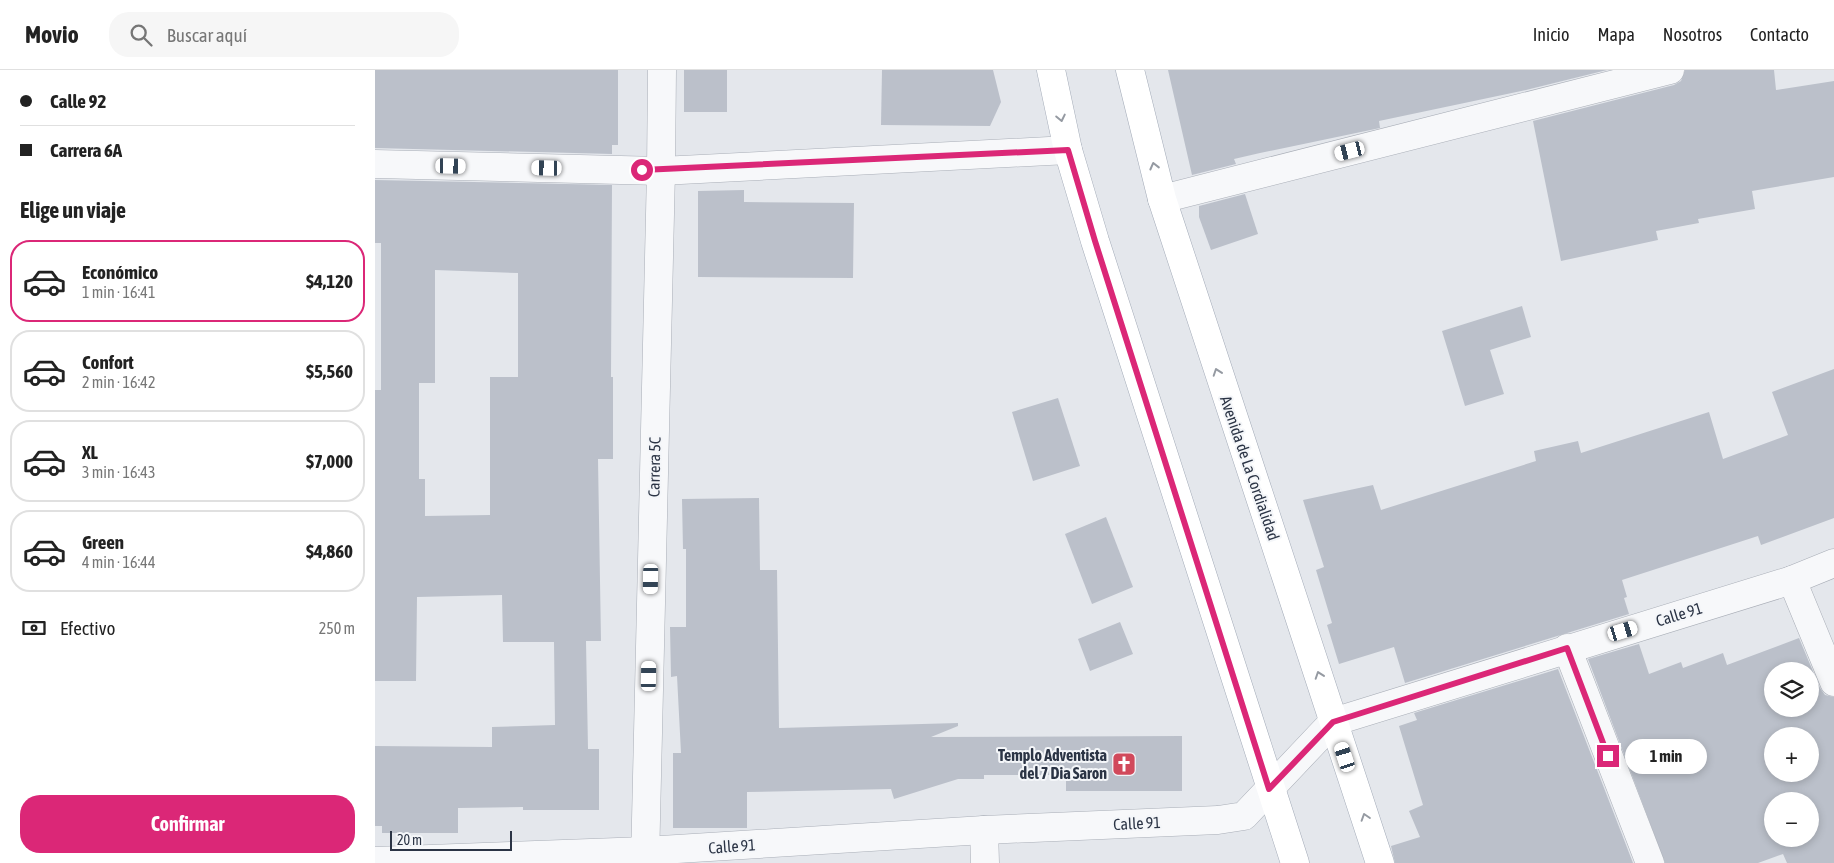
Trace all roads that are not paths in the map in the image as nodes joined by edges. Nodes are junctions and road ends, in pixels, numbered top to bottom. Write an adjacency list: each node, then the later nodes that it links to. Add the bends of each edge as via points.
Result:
1 (661, 70): 7 (street, Carrera 5C)
2 (1051, 70): 5 (main road, one-way to 5)
3 (1130, 70): 8 (main road, Avenida de La Cordialidad, one-way to 3)
4 (1670, 70): 8 (street)
5 (1068, 150): 7 (street); 14 (main road)
6 (375, 164): 7 (street)
7 (661, 171): 16 (street, Carrera 5C)
8 (1162, 199): 13 (main road, Avenida de La Cordialidad, one-way to 8)
9 (1834, 563): 10 (street, Calle 91)
10 (1792, 580): 11 (street, Calle 91); 12 (street)
11 (1567, 648): 13 (street, Calle 91); 21 (street)
12 (1834, 682)
13 (1333, 722): 14 (street, Calle 91); 20 (main road, Avenida de La Cordialidad, one-way to 13)
14 (1269, 789): 15 (street, Calle 91, via 1243,816 1218,820); 19 (main road)
15 (984, 830): 16 (street, Calle 91); 18 (street)
16 (645, 857): 17 (street, Calle 91)
17 (375, 861)
18 (985, 863)
19 (1295, 863)
20 (1380, 863)
21 (1649, 863)

